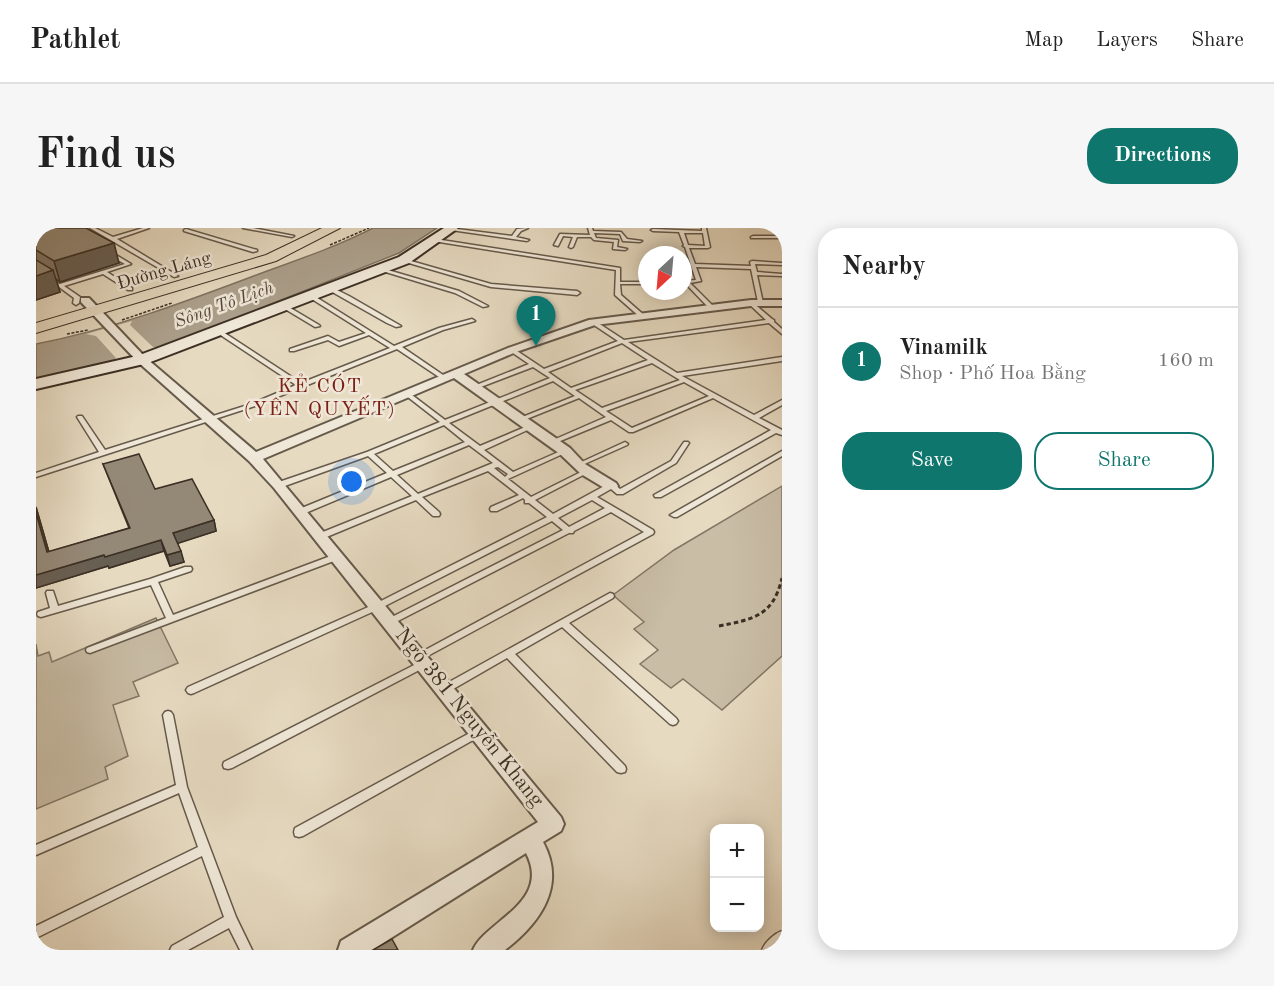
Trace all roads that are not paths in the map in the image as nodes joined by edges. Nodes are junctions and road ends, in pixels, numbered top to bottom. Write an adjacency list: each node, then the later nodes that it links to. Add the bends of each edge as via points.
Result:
1 (92, 228): 18 (lane)
2 (147, 228): 18 (lane)
3 (245, 228): 13 (lane)
4 (308, 228): 13 (main road, Đường Láng)
5 (333, 228): 35 (main road, Đường Láng, via 294,249)
6 (451, 228): 15 (lane); 19 (main road)
7 (526, 228): 15 (lane)
8 (186, 230): 28 (lane)
9 (653, 230): 11 (lane)
10 (704, 230): 11 (lane); 24 (lane, via 708,247)
11 (681, 231): 23 (lane)
12 (591, 232): 14 (lane); 21 (lane, via 621,233 625,240); 27 (lane, via 616,241 615,248)
13 (292, 236): 28 (main road, Đường Láng)
14 (576, 236): 22 (lane, via 565,235); 25 (lane)
15 (514, 237): 20 (lane)
16 (753, 237): 17 (lane)
17 (782, 237)
18 (113, 239): 38 (lane)
19 (435, 240): 29 (main road); 42 (lane, via 615,268)
20 (527, 240)
21 (640, 241)
22 (558, 243)
23 (685, 246)
24 (692, 246)
25 (571, 247)
26 (102, 249): 36 (lane, via 129,264)
27 (625, 249)
28 (255, 251): 30 (main road, Đường Láng)
29 (404, 260): 33 (main road); 47 (lane, via 491,285)
30 (218, 263): 35 (main road); 38 (main road, Đường Láng)
31 (782, 264): 34 (lane, via 752,262)
32 (693, 265): 34 (lane); 40 (lane, via 699,281)
33 (381, 269): 44 (main road); 53 (lane, via 457,292)
34 (754, 270): 37 (lane); 49 (lane)
35 (231, 271): 52 (main road, Đường Láng)
36 (103, 272): 43 (lane); 45 (lane)
37 (782, 275)
38 (176, 276): 45 (main road, Đường Láng)
39 (51, 281): 43 (lane)
40 (692, 281)
41 (638, 282): 42 (lane)
42 (618, 283): 56 (lane, via 618,295)
43 (59, 285): 52 (lane)
44 (329, 288): 48 (main road); 61 (lane, via 358,300 367,310)
45 (130, 289): 52 (main road, Đường Láng)
46 (692, 289): 54 (lane)
47 (577, 293)
48 (309, 296): 51 (main road); 65 (lane)
49 (756, 302): 50 (street); 54 (street); 58 (lane)
50 (782, 303)
51 (282, 304): 60 (lane); 63 (main road)
52 (86, 305): 55 (main road, Đường Láng); 62 (main road, Đường Láng); 70 (street, Ngõ 381 Nguyễn Khang)
53 (485, 306)
54 (711, 307): 56 (street)
55 (36, 313)
56 (642, 316): 59 (street)
57 (472, 321): 67 (lane, via 441,328)
58 (772, 321): 64 (lane); 66 (lane)
59 (593, 322): 66 (lane); 69 (street)
60 (317, 326)
61 (398, 326)
62 (36, 328)
63 (218, 331): 70 (main road); 80 (lane)
64 (782, 332)
65 (370, 333): 67 (lane); 68 (lane, via 339,344 328,338)
66 (619, 342): 72 (lane); 74 (lane)
67 (396, 347): 76 (lane); 80 (lane)
68 (292, 350)
69 (512, 350): 73 (lane); 76 (street)
70 (140, 357): 79 (main road); 94 (street, Ngõ 381 Nguyễn Khang)
71 (782, 359): 75 (lane)
72 (651, 361): 75 (lane); 82 (lane)
73 (533, 365): 74 (lane); 81 (lane)
74 (543, 372): 77 (lane)
75 (676, 375): 78 (lane)
76 (450, 376): 81 (street); 83 (street)
77 (554, 379): 82 (lane); 87 (lane)
78 (684, 380): 85 (lane); 89 (lane)
79 (36, 384)
80 (301, 386): 94 (lane)
81 (476, 387): 87 (street)
82 (570, 390): 84 (lane)
83 (406, 393): 95 (lane); 107 (street)
84 (579, 396): 89 (lane); 96 (lane)
85 (713, 396): 92 (lane, via 631,431); 93 (lane)
86 (782, 402): 88 (lane)
87 (497, 403): 95 (lane); 96 (street)
88 (774, 407): 90 (lane); 93 (lane)
89 (600, 411): 92 (lane)
90 (782, 411)
91 (80, 417): 106 (lane)
92 (610, 418): 99 (lane)
93 (753, 418): 97 (lane)
94 (209, 419): 106 (lane); 107 (street, Ngõ 381 Nguyễn Khang)
95 (447, 422): 98 (lane); 104 (lane)
96 (527, 423): 99 (street); 102 (lane)
97 (779, 432): 117 (lane)
98 (471, 442): 102 (lane); 111 (lane)
99 (553, 442): 103 (street)
100 (686, 443): 116 (lane, via 674,462 620,492)
101 (625, 444): 110 (lane)
102 (480, 449): 108 (lane)
103 (565, 451): 110 (street); 113 (lane)
104 (369, 453): 111 (lane); 115 (lane)
105 (782, 453): 125 (lane)
106 (104, 454): 112 (lane)
107 (254, 458): 115 (street, Ngõ 381 Nguyễn Khang)
108 (498, 464): 109 (lane); 113 (lane)
109 (489, 468): 114 (lane); 119 (lane)
110 (582, 468): 116 (street); 120 (lane)
111 (393, 474): 119 (lane); 123 (lane)
112 (36, 475)
113 (513, 475): 114 (lane)
114 (503, 480): 120 (lane)
115 (279, 485): 123 (street, Ngõ 381 Nguyễn Khang)
116 (611, 486): 118 (lane)
117 (658, 495)
118 (592, 496): 121 (lane); 126 (lane)
119 (419, 497): 124 (lane); 128 (lane)
120 (525, 498): 122 (lane); 126 (lane)
121 (612, 508): 127 (lane); 142 (lane, via 650,532)
122 (494, 509)
123 (300, 512): 128 (street, Ngõ 381 Nguyễn Khang)
124 (436, 514)
125 (674, 515)
126 (549, 516): 127 (lane); 134 (lane)
127 (570, 531): 138 (lane)
128 (321, 536): 129 (street, Ngõ 381 Nguyễn Khang)
129 (336, 557): 134 (street, Ngõ 381 Nguyễn Khang); 137 (lane)
130 (188, 569): 131 (lane)
131 (153, 581): 135 (lane); 137 (lane)
132 (50, 593): 135 (lane)
133 (610, 596): 139 (lane)
134 (378, 606): 138 (street, Ngõ 381 Nguyễn Khang); 144 (lane)
135 (55, 610): 136 (lane)
136 (41, 614)
137 (171, 620): 140 (lane)
138 (392, 621): 142 (street, Ngõ 381 Nguyễn Khang)
139 (564, 624): 141 (lane); 146 (lane)
140 (90, 650)
141 (509, 654): 143 (lane); 149 (lane)
142 (422, 660): 143 (street, Ngõ 381 Nguyễn Khang); 148 (lane)
143 (445, 689): 147 (street, Ngõ 381 Nguyễn Khang)
144 (191, 690)
145 (168, 714): 150 (lane)
146 (673, 721)
147 (480, 731): 151 (lane); 152 (street, Ngõ 381 Nguyễn Khang, via 553,824)
148 (228, 765)
149 (621, 769)
150 (182, 787): 153 (lane); 154 (lane)
151 (299, 832)
152 (529, 838): 160 (street, Ngõ 381 Nguyễn Khang); 161 (street, via 541,863 537,904 509,934)
153 (205, 849): 155 (lane); 156 (lane)
154 (36, 850)
155 (231, 920): 158 (lane); 159 (lane)
156 (36, 932)
157 (782, 937): 162 (lane)
158 (176, 950)
159 (246, 950)
160 (350, 950)
161 (485, 950)
162 (768, 950)

